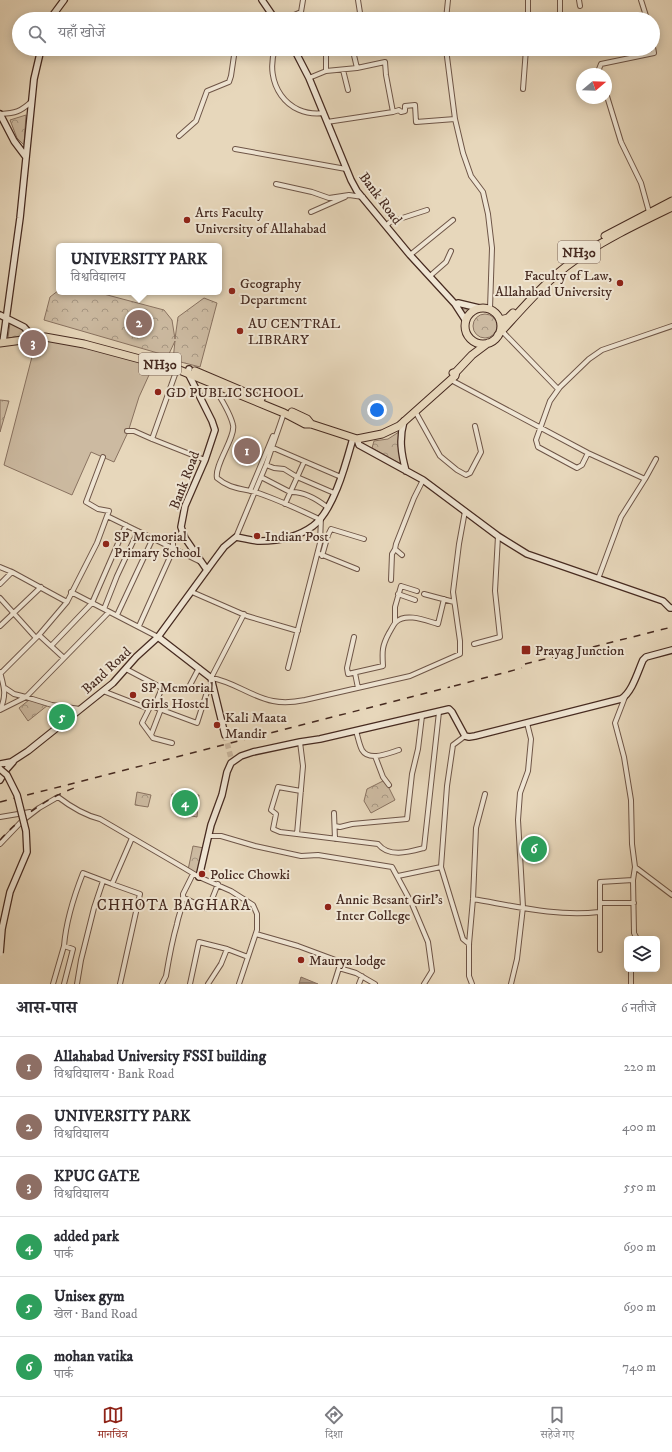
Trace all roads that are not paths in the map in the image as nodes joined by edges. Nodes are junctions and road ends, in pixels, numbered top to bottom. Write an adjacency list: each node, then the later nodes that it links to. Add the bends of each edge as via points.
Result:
1 (64, 0): 11 (street)
2 (262, 0): 12 (street)
3 (303, 0): 13 (street)
4 (358, 0): 14 (street)
5 (448, 0): 15 (street)
6 (528, 0): 16 (street)
7 (560, 0): 17 (street)
8 (579, 0): 10 (street)
9 (641, 0): 18 (street)
10 (580, 6)
11 (55, 12)
12 (269, 12)
13 (301, 12)
14 (359, 12)
15 (447, 12)
16 (528, 12)
17 (560, 12)
18 (645, 12)
19 (39, 56): 35 (street)
20 (234, 56): 42 (street, via 229,82 207,91 196,121)
21 (273, 56): 38 (street, via 274,82 279,94 299,110)
22 (298, 56): 32 (street, Bank Road)
23 (326, 56): 31 (street)
24 (354, 56): 28 (street)
25 (447, 56): 40 (street)
26 (525, 56): 33 (street)
27 (640, 56): 29 (street, via 601,64)
28 (357, 68): 30 (street); 37 (street, via 385,62)
29 (599, 68)
30 (343, 70): 31 (street); 34 (street)
31 (326, 71): 32 (street)
32 (309, 78): 38 (street, Bank Road)
33 (523, 89)
34 (348, 90)
35 (31, 102): 39 (street, via 23,110); 44 (street)
36 (609, 104): 53 (street, via 621,142 641,183)
37 (393, 112): 40 (street, via 405,112 405,106 415,105 416,122); 41 (street)
38 (324, 113): 41 (street, Bank Road)
39 (0, 114): 44 (street)
40 (455, 119): 61 (street, via 463,153 471,176 483,192 488,214 492,248)
41 (327, 122): 45 (street, Bank Road)
42 (179, 136)
43 (235, 149): 45 (street)
44 (26, 157): 63 (street)
45 (346, 169): 48 (street, Bank Road, via 350,180)
46 (276, 184): 47 (street, via 330,198)
47 (349, 195): 48 (street); 52 (street)
48 (363, 197): 55 (street, Bank Road)
49 (672, 200): 53 (highway, NH30)
50 (672, 207): 67 (highway, NH30, via 610,238 574,260 544,286)
51 (427, 210): 55 (street, via 390,222)
52 (311, 212)
53 (649, 212): 64 (highway, NH30, via 575,255 544,281 511,316)
54 (452, 220): 57 (street)
55 (386, 226): 57 (street, Bank Road)
56 (451, 251): 58 (street, via 446,262)
57 (410, 254): 58 (street, Bank Road)
58 (430, 276): 59 (street, Bank Road)
59 (455, 304): 60 (street); 65 (street, Bank Road)
60 (479, 308): 61 (highway); 65 (highway, via 471,313)
61 (490, 309): 64 (highway)
62 (0, 315): 63 (street)
63 (6, 318): 68 (street, via 24,327); 69 (street)
64 (500, 320): 67 (highway)
65 (466, 322): 70 (highway, via 467,333 471,338 476,342)
66 (672, 326): 76 (street, via 602,350)
67 (500, 333): 70 (highway, NH30); 76 (street)
68 (31, 335): 69 (highway); 72 (highway, via 66,336 169,361)
69 (2, 341): 71 (highway, NH30, via 54,338)
70 (488, 343): 73 (highway, NH30)
71 (178, 369): 72 (highway, NH30); 87 (street)
72 (189, 371): 75 (highway, NH30); 80 (highway, via 212,377 307,419); 92 (street, Bank Road, via 215,430)
73 (456, 372): 74 (highway, NH30); 83 (highway, NH30, via 451,373 396,422)
74 (451, 380): 77 (highway, NH30); 84 (street)
75 (211, 383): 78 (highway, NH30); 101 (street, via 234,427 217,478 237,489)
76 (558, 389): 84 (street, via 550,401)
77 (415, 411): 79 (highway, NH30); 82 (street, via 440,456 466,475 470,473 482,452)
78 (284, 413): 80 (highway, NH30, via 305,424); 88 (street)
79 (404, 421): 83 (highway, NH30); 95 (street, via 400,440)
80 (311, 424): 86 (highway, NH30)
81 (277, 425): 101 (street)
82 (475, 426)
83 (395, 427): 86 (highway, NH30, via 382,434)
84 (540, 427): 89 (street); 89 (street, via 536,440 538,447 566,463 579,467)
85 (127, 431): 87 (street, via 134,431)
86 (355, 438): 95 (street, via 361,446); 98 (street)
87 (152, 439): 92 (street)
88 (271, 447): 93 (street); 94 (street)
89 (588, 452): 99 (street)
90 (103, 457): 107 (street, via 86,502 98,509 109,511)
91 (656, 459): 99 (street)
92 (205, 460): 111 (street, Bank Road, via 185,506)
93 (304, 462): 97 (street); 98 (street)
94 (266, 464): 96 (street); 97 (street)
95 (406, 471): 100 (street)
96 (261, 476): 101 (street); 102 (street)
97 (297, 476): 102 (street); 103 (street)
98 (341, 477): 103 (street)
99 (645, 479): 125 (street, via 621,517)
100 (423, 480): 106 (street); 117 (street)
101 (252, 492): 104 (street); 113 (street)
102 (290, 492): 104 (street); 105 (street, via 322,502)
103 (334, 493): 105 (street)
104 (285, 504): 108 (street)
105 (327, 508): 108 (street)
106 (465, 511): 112 (street); 139 (street, via 453,592)
107 (107, 516): 109 (street); 130 (street, via 97,543 82,567)
108 (320, 517): 113 (street, via 314,525 301,533 283,539 259,541); 118 (street)
109 (126, 526): 110 (street); 140 (street)
110 (138, 531): 114 (street); 143 (street)
111 (182, 532): 116 (street, via 172,541); 120 (street, Bank Road)
112 (498, 536): 125 (street, via 527,554); 155 (street, via 495,591 500,637)
113 (236, 537): 123 (street, Band Road, via 224,547)
114 (153, 538): 116 (street); 147 (street)
115 (364, 539): 118 (street, via 331,529)
116 (174, 548): 120 (street); 150 (street)
117 (395, 549): 119 (street); 126 (street, via 392,554)
118 (320, 554): 122 (street); 151 (street)
119 (402, 555)
120 (201, 562): 123 (street, Bank Road)
121 (0, 567): 124 (street)
122 (357, 569)
123 (207, 570): 131 (street, Band Road)
124 (12, 572): 127 (street); 128 (street)
125 (598, 579): 137 (street)
126 (391, 580)
127 (0, 584)
128 (41, 587): 138 (street); 145 (street)
129 (417, 591): 132 (street, via 401,586)
130 (71, 592): 138 (street); 140 (street)
131 (192, 592): 146 (street); 153 (street, Band Road)
132 (398, 594): 136 (street); 148 (street, via 395,606)
133 (424, 594): 135 (street)
134 (0, 598): 145 (street)
135 (444, 599): 139 (street); 148 (street, via 438,624 415,618 402,618)
136 (415, 600)
137 (662, 601): 141 (street); 142 (street)
138 (67, 602): 152 (street)
139 (454, 602): 166 (street, via 460,654 410,676)
140 (92, 603): 143 (street); 156 (street)
141 (672, 604)
142 (672, 608)
143 (104, 609): 144 (street)
144 (110, 612): 147 (street); 158 (street)
145 (14, 614): 149 (street); 152 (street)
146 (244, 614): 151 (street); 164 (street)
147 (117, 615): 150 (street)
148 (396, 622): 163 (street, via 383,644 383,666)
149 (0, 626)
150 (139, 626): 153 (street)
151 (298, 631): 160 (street)
152 (37, 637): 156 (street); 162 (street)
153 (158, 637): 159 (street); 161 (street, Band Road)
154 (354, 637): 163 (street, via 347,668 348,674)
155 (474, 644)
156 (51, 646): 158 (street)
157 (672, 650): 169 (street, via 643,660)
158 (64, 658): 168 (street)
159 (199, 668): 164 (street); 171 (street, via 189,688 207,692 198,723)
160 (288, 668)
161 (126, 669): 167 (street, Band Road); 171 (street, via 162,688 154,707)
162 (0, 673): 165 (street)
163 (355, 673): 166 (street)
164 (211, 678): 166 (street, via 221,679 273,701 305,700); 178 (street)
165 (5, 688): 168 (street); 172 (street)
166 (358, 688)
167 (103, 691): 170 (street, Band Road); 177 (street, via 149,709 142,723)
168 (26, 697): 170 (street, via 52,705); 172 (street)
169 (625, 697): 175 (street); 203 (street, via 615,723 631,800)
170 (80, 708): 185 (street, Band Road)
171 (161, 709): 177 (street)
172 (0, 710)
173 (439, 712): 174 (street); 179 (street, via 449,709); 200 (street, via 424,848 408,853 386,852 378,844)
174 (422, 716): 176 (street); 196 (street, via 407,820)
175 (527, 723): 179 (street, via 470,737); 216 (street, via 531,739 528,771 520,793 518,820)
176 (356, 731): 180 (street); 183 (street, via 363,751 367,755)
177 (152, 735): 181 (street, via 153,738)
178 (226, 735)
179 (465, 736): 202 (street, via 453,745)
180 (300, 742): 188 (street, via 241,756 231,763); 191 (street, via 303,766)
181 (172, 743)
182 (399, 750): 183 (street)
183 (375, 756): 190 (street, via 382,777)
184 (231, 758): 188 (street)
185 (14, 760): 186 (street, Band Road); 189 (street)
186 (0, 764)
187 (0, 769): 224 (street, bridge, via 7,775 17,795 26,831 27,852 10,892)
188 (227, 772): 198 (street)
189 (0, 780)
190 (389, 785)
191 (301, 791): 197 (street); 197 (street, via 278,787 271,810 276,814 273,829)
192 (485, 794): 213 (street, via 476,828)
193 (30, 812): 195 (street)
194 (334, 812): 196 (street)
195 (0, 817)
196 (335, 826): 200 (street)
197 (297, 834): 200 (street)
198 (209, 836): 205 (street, via 221,836 302,856 318,855 392,867); 206 (street)
199 (132, 838): 201 (street, via 100,819 73,808 58,797 38,808); 204 (street); 209 (street)
200 (335, 839)
201 (0, 844)
202 (441, 867): 205 (street); 220 (street, via 463,939)
203 (635, 867): 207 (street); 211 (street)
204 (193, 874): 206 (street); 212 (street, via 183,894)
205 (398, 876): 240 (street, via 428,942 432,971)
206 (199, 877): 210 (street)
207 (633, 880): 214 (street, via 600,882); 215 (street)
208 (103, 881): 209 (street); 221 (street, via 82,873 65,933); 231 (street, via 94,908)
209 (112, 884): 232 (street, via 140,894)
210 (218, 884): 212 (street, via 208,909); 218 (street, via 253,905 257,914)
211 (672, 895)
212 (184, 898): 233 (street)
213 (473, 899): 216 (street); 220 (street)
214 (600, 903): 215 (street); 217 (street)
215 (634, 903): 219 (street)
216 (523, 907): 217 (street, via 574,913); 242 (street, via 517,959)
217 (599, 912): 223 (street)
218 (256, 934): 225 (street); 226 (street, via 341,962)
219 (636, 936)
220 (469, 944): 241 (street, via 469,976)
221 (64, 946): 229 (street); 230 (street, via 73,949)
222 (227, 949): 225 (street); 234 (street, via 199,942); 235 (street, via 222,964)
223 (600, 950)
224 (0, 953)
225 (248, 957): 236 (street)
226 (339, 968): 228 (street); 237 (street)
227 (631, 972): 243 (street)
228 (362, 976): 238 (street); 239 (street)
229 (53, 984)
230 (64, 984)
231 (77, 984)
232 (120, 984)
233 (162, 984)
234 (190, 984)
235 (208, 984)
236 (239, 984)
237 (334, 984)
238 (359, 984)
239 (375, 984)
240 (424, 984)
241 (472, 984)
242 (511, 984)
243 (631, 984)

